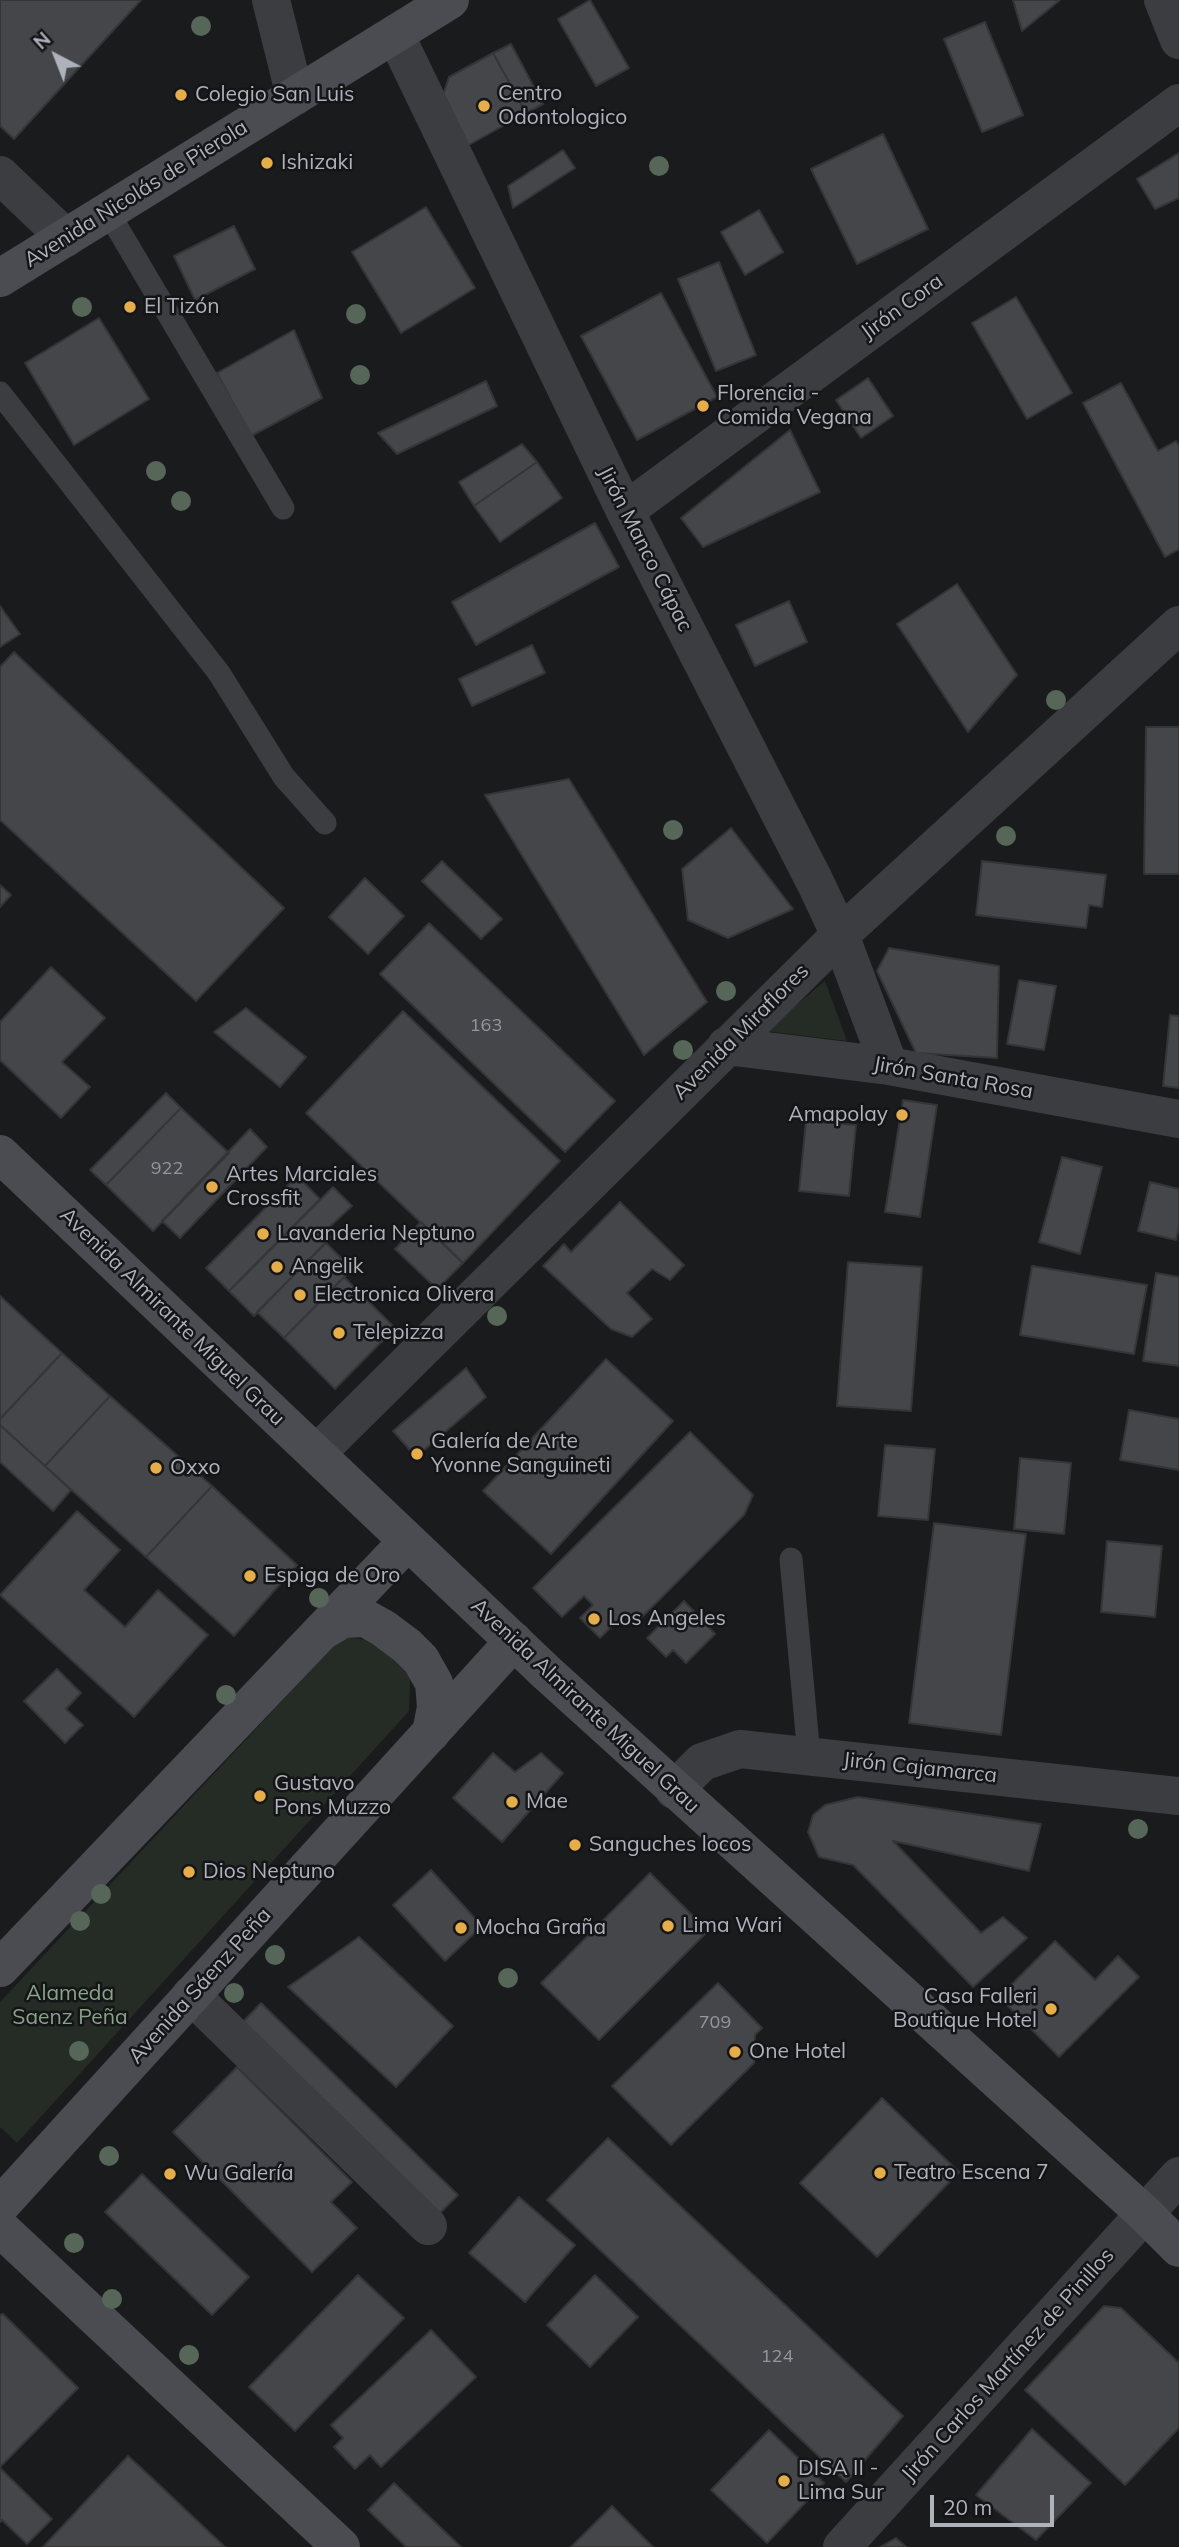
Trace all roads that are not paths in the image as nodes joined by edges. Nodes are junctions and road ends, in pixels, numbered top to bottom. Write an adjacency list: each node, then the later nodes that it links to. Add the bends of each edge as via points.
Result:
1 (271, 0): 6 (street)
2 (450, 0): 4 (main road, Avenida Nicolás de Pierola)
3 (1163, 0): 5 (street)
4 (395, 34): 6 (main road, Avenida Nicolás de Pierola); 14 (street, Jirón Manco Cápac)
5 (1179, 40)
6 (295, 96): 9 (main road, Avenida Nicolás de Pierola)
7 (1179, 103): 14 (street, Jirón Cora)
8 (0, 175): 10 (street)
9 (108, 212): 10 (main road, Avenida Nicolás de Pierola); 13 (lane)
10 (66, 238): 11 (main road, Avenida Nicolás de Pierola)
11 (0, 278)
12 (0, 393): 16 (lane, via 219,673 284,777)
13 (284, 509)
14 (625, 511): 17 (street, Jirón Manco Cápac)
15 (1179, 625): 17 (street, Avenida Miraflores)
16 (325, 823)
17 (840, 935): 18 (street, Avenida Miraflores); 19 (street, Jirón Manco Cápac)
18 (726, 1046): 19 (street, Jirón Santa Rosa); 22 (street, Avenida Miraflores)
19 (889, 1066): 20 (street, Jirón Santa Rosa)
20 (1179, 1119)
21 (0, 1154): 22 (main road, Avenida Almirante Miguel Grau)
22 (316, 1454): 23 (main road, Avenida Almirante Miguel Grau)
23 (407, 1542): 25 (main road); 26 (main road, Avenida Almirante Miguel Grau)
24 (791, 1559): 28 (lane)
25 (321, 1632): 27 (main road, via 343,1619 365,1618 407,1646 434,1683 436,1707); 31 (main road)
26 (514, 1641): 27 (main road, Avenida Sáenz Peña); 29 (main road, Avenida Almirante Miguel Grau)
27 (430, 1733): 32 (main road, Avenida Sáenz Peña)
28 (810, 1756): 29 (street, Jirón Cajamarca, via 740,1749 702,1762); 30 (street, Jirón Cajamarca)
29 (674, 1790): 35 (main road, Avenida Almirante Miguel Grau)
30 (1179, 1796)
31 (0, 1968)
32 (191, 1995): 34 (main road, Avenida Sáenz Peña); 36 (street)
33 (1179, 2176): 35 (street, Jirón Carlos Martínez de Pinillos)
34 (0, 2206)
35 (1145, 2214): 38 (main road, Avenida Almirante Miguel Grau); 40 (street, Jirón Carlos Martínez de Pinillos)
36 (428, 2226)
37 (0, 2228): 39 (main road)
38 (1179, 2248)
39 (341, 2547)
40 (842, 2547)

